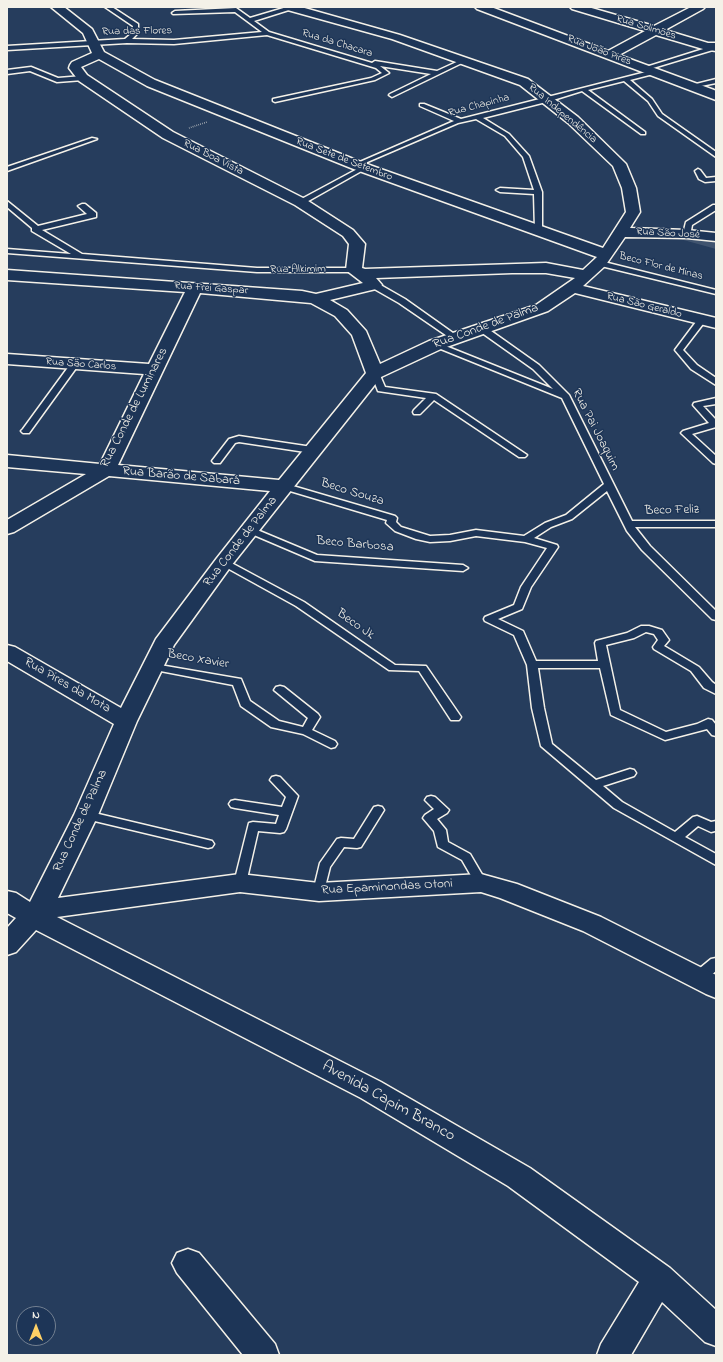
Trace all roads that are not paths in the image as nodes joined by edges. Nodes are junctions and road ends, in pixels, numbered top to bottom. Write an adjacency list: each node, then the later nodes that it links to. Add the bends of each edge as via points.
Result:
1 (58, 7): 14 (street, via 88,31)
2 (108, 7): 11 (lane, via 136,25 135,33)
3 (289, 7): 8 (lane); 17 (street, Rua Independência, via 396,37)
4 (480, 7): 15 (street, Rua João Pires)
5 (576, 7): 9 (street, Rua Solimões)
6 (699, 7): 9 (street)
7 (175, 13): 8 (lane, Rua da Chacara, via 236,10)
8 (250, 20): 10 (lane, Rua da Chacara)
9 (654, 31): 12 (street, Rua Solimões); 15 (street)
10 (267, 33): 11 (lane, Rua das Flores, via 174,42); 16 (lane, Rua da Chacara)
11 (127, 41): 14 (lane, Rua das Flores)
12 (716, 47): 19 (lane, via 648,68)
13 (7, 48): 14 (lane, Rua das Flores)
14 (97, 49): 21 (street, via 76,65 75,68); 36 (street, Rua Sete de Setembro, via 151,83)
15 (609, 55): 19 (street, Rua João Pires)
16 (360, 61): 20 (lane); 28 (lane, Rua da Chacara, via 378,67 386,73 373,79)
17 (463, 61): 20 (lane); 29 (street, Rua Independência, via 524,82)
18 (7, 72): 21 (lane, via 31,70 57,80)
19 (655, 72): 22 (lane, Rua Chapinha); 24 (street, Rua João Pires)
20 (436, 73): 26 (lane)
21 (83, 78): 42 (street, Rua Boa Vista, via 168,135)
22 (625, 79): 25 (lane, Rua Chapinha); 35 (lane, via 650,100 660,115)
23 (716, 81): 24 (lane)
24 (690, 86): 27 (street, Rua João Pires)
25 (583, 89): 29 (lane, Rua Chapinha); 33 (lane)
26 (392, 95)
27 (716, 96)
28 (275, 100)
29 (548, 100): 31 (lane, Rua Chapinha); 50 (street, Rua Independência, via 619,164 629,188 633,212)
30 (422, 105): 32 (lane)
31 (477, 117): 32 (lane, Rua Chapinha); 41 (lane, via 508,135 526,156)
32 (460, 121): 36 (lane, Rua Chapinha)
33 (643, 134)
34 (94, 139): 37 (lane)
35 (716, 155)
36 (359, 167): 42 (lane, Rua Chapinha); 49 (street, Rua Sete de Setembro)
37 (7, 169)
38 (698, 172): 39 (lane, via 705,180)
39 (716, 179)
40 (500, 190): 41 (lane)
41 (538, 192): 49 (lane)
42 (300, 202): 56 (street, Rua Boa Vista, via 348,233 357,244)
43 (7, 203): 46 (lane)
44 (82, 206): 48 (lane, via 93,214)
45 (716, 207): 51 (lane, via 688,224)
46 (16, 211): 47 (lane); 48 (lane)
47 (7, 214)
48 (35, 229): 54 (lane)
49 (540, 230): 55 (street, Rua Sete de Setembro)
50 (621, 232): 51 (street, Rua São José); 55 (street, Rua Independência)
51 (687, 234): 52 (street, Rua São José)
52 (716, 237)
53 (7, 251): 54 (lane, Rua Alkimim)
54 (83, 256): 56 (lane, Rua Alkimim, via 257,270)
55 (603, 259): 58 (street, Rua Independência); 62 (lane, Beco Flor de Minas)
56 (358, 272): 58 (street, Rua Alkimim, via 546,268); 59 (street)
57 (7, 275): 60 (street, Rua Frei Gaspar)
58 (587, 275): 61 (street, Rua Independência)
59 (374, 285): 63 (street); 66 (lane)
60 (195, 288): 63 (street, Rua Frei Gaspar); 70 (street, Rua Conde de Luminares)
61 (572, 288): 64 (street, Rua São Geraldo); 65 (street, Rua Conde de Palma, via 542,308)
62 (716, 292)
63 (316, 299): 71 (street, Rua Frei Gaspar, via 341,313 360,334)
64 (709, 322): 72 (lane, via 679,350 694,367)
65 (481, 328): 66 (street, Rua Conde de Palma); 74 (lane, Rua Pai Joaquim, via 536,366)
66 (456, 338): 67 (street, Rua Conde de Palma)
67 (435, 345): 71 (street, Rua Conde de Palma); 74 (lane)
68 (7, 359): 69 (street, Rua São Carlos)
69 (75, 364): 70 (street, Rua São Carlos); 77 (lane)
70 (156, 370): 83 (street, Rua Conde de Luminares)
71 (375, 373): 73 (lane, via 381,389); 78 (street, Rua Conde de Palma)
72 (716, 382)
73 (434, 396): 76 (lane); 79 (lane)
74 (566, 397): 84 (lane, Rua Pai Joaquim)
75 (716, 401): 82 (lane, via 697,405 715,424 686,433)
76 (417, 412)
77 (26, 431)
78 (312, 450): 81 (lane, via 239,439 232,441); 85 (street, Rua Conde de Palma)
79 (522, 455)
80 (7, 461): 83 (street, Rua Barão de Sabará)
81 (217, 461)
82 (716, 461)
83 (106, 470): 85 (street, Rua Barão de Sabará); 88 (street, Rua Conde de Luminares)
84 (608, 485): 86 (lane, Rua Pai Joaquim); 90 (lane, via 569,517 548,525)
85 (283, 486): 89 (street, Rua Conde de Palma); 90 (lane, Beco Souza, via 392,518 391,523 398,529 416,536 430,539 476,533)
86 (628, 524): 87 (lane, Beco Feliz); 93 (lane, Rua Pai Joaquim, via 646,548)
87 (716, 524)
88 (7, 528)
89 (250, 530): 91 (street, Rua Conde de Palma); 92 (lane, Beco Barbosa, via 316,558)
90 (526, 539): 96 (lane, via 553,547 526,588 518,607 489,619 519,633)
91 (224, 562): 97 (street, Rua Conde de Palma, via 164,644); 100 (lane, Beco Jk, via 300,604 393,668 422,668)
92 (463, 568)
93 (716, 617)
94 (7, 652): 101 (street, Rua Pires da Mota)
95 (604, 664): 96 (lane); 99 (lane, via 600,643 630,636 645,628 658,632 664,640 658,647 695,669 708,685); 103 (lane, via 615,712 665,736 708,723)
96 (532, 665): 107 (lane, via 547,746)
97 (154, 666): 101 (street, Rua Conde de Palma); 102 (lane, Beco Xavier, via 237,682 245,703 275,724)
98 (280, 690): 102 (lane, via 314,717)
99 (716, 690)
100 (455, 717)
101 (126, 720): 112 (street, Rua Conde de Palma)
102 (306, 732): 104 (lane, Beco Xavier)
103 (716, 732)
104 (331, 744)
105 (630, 773): 107 (lane)
106 (276, 780): 111 (lane, via 292,796)
107 (594, 785): 114 (lane, via 618,804)
108 (431, 800): 118 (lane, via 443,810 429,818 440,830 442,844 466,857)
109 (235, 804): 111 (lane)
110 (378, 810): 119 (lane, via 357,844 341,842 324,866)
111 (286, 812): 117 (lane, via 280,829 253,826)
112 (86, 816): 115 (lane); 121 (street, Rua Conde de Palma)
113 (716, 825): 114 (lane, via 711,828 697,820)
114 (676, 838): 116 (lane)
115 (208, 844)
116 (716, 860)
117 (240, 883): 119 (street, Rua Epaminondas Otoni); 121 (street, Rua Epaminondas Otoni)
118 (481, 883): 119 (street, Rua Epaminondas Otoni); 123 (street, Rua Epaminondas Otoni, via 592,924)
119 (319, 892)
120 (7, 900): 121 (street, Avenida Capim Branco)
121 (36, 913): 122 (street, Rua Conde de Palma); 125 (street, Avenida Capim Branco, via 377,1094 519,1177)
122 (7, 945)
123 (710, 976)
124 (188, 1263): 127 (street)
125 (659, 1278): 126 (street, Avenida Capim Branco); 128 (street)
126 (716, 1332)
127 (263, 1355)
128 (613, 1355)

